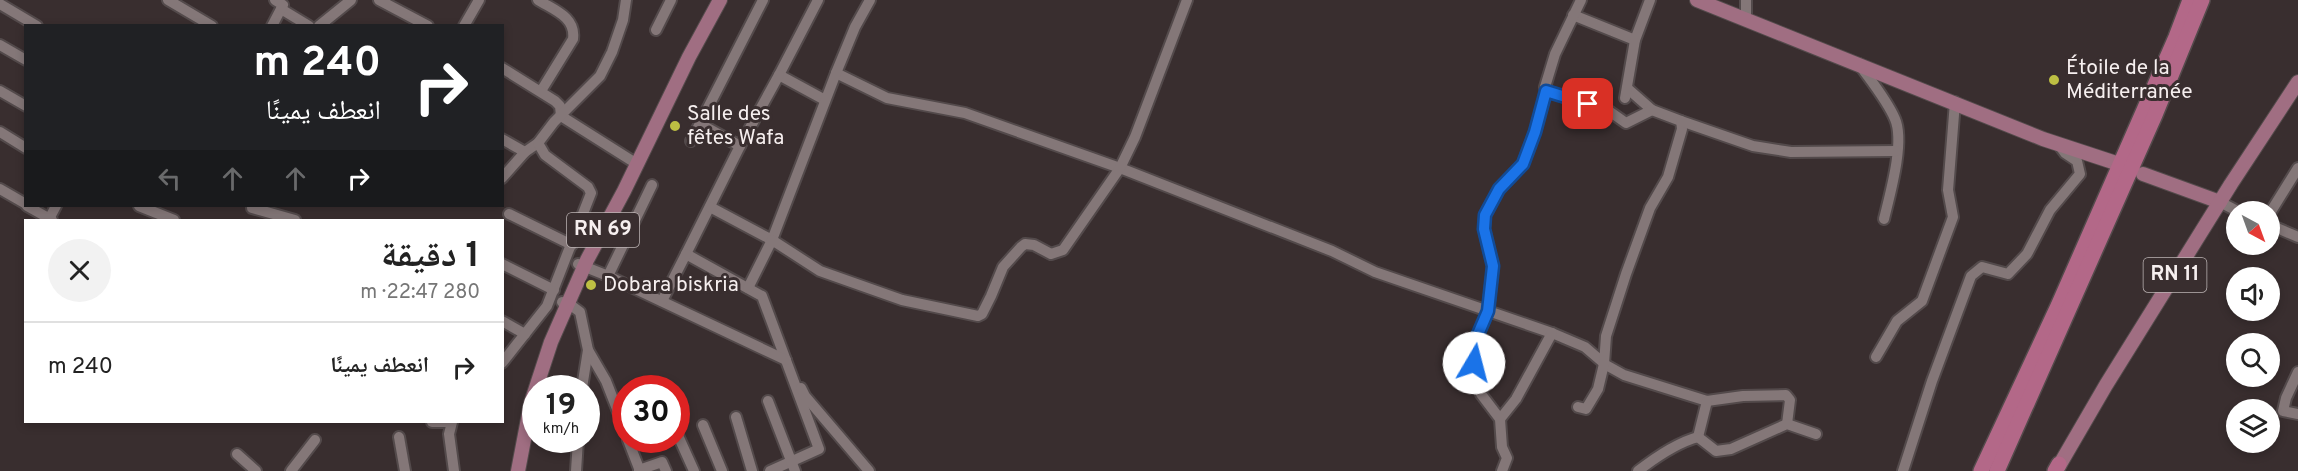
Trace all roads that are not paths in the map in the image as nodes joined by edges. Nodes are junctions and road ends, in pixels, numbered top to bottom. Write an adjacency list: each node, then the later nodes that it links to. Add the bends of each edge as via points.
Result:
1 (168, 0): 25 (street)
2 (351, 0): 28 (street)
3 (379, 0): 29 (street)
4 (479, 0): 30 (street)
5 (538, 0): 40 (street, via 567,18 574,31)
6 (626, 0): 43 (street, via 612,52 600,76)
7 (671, 0): 31 (street)
8 (713, 0): 61 (main road, RN 69)
9 (720, 0): 61 (main road, RN 69)
10 (763, 0): 51 (street)
11 (818, 0): 38 (street)
12 (870, 0): 37 (street)
13 (1187, 0): 63 (street)
14 (1581, 0): 22 (street)
15 (1650, 0): 32 (street)
16 (1697, 0): 23 (main road)
17 (1746, 0): 23 (street)
18 (2190, 0): 145 (highway, via 2058,306)
19 (2202, 0): 146 (highway)
20 (0, 4): 24 (street)
21 (278, 4): 26 (street); 27 (street)
22 (1573, 15): 32 (street); 41 (street, via 1555,54)
23 (1746, 20): 35 (main road)
24 (34, 24)
25 (209, 24)
26 (273, 24)
27 (306, 24)
28 (321, 24)
29 (424, 24)
30 (465, 24)
31 (656, 30)
32 (1635, 40): 48 (street, via 1626,93)
33 (0, 45): 34 (street)
34 (24, 59)
35 (1859, 64): 46 (main road); 59 (street, via 1895,117)
36 (504, 69): 40 (street)
37 (836, 73): 44 (street); 63 (street, via 887,98 965,113)
38 (779, 75): 44 (street); 57 (street)
39 (2297, 86): 67 (main road, RN 11)
40 (541, 91): 45 (street)
41 (1546, 91): 48 (street, via 1609,111 1626,123); 97 (street, via 1523,164 1499,189 1485,215 1484,229 1493,266)
42 (0, 92): 47 (street)
43 (584, 94): 45 (street, via 564,103); 49 (street)
44 (825, 100): 88 (street)
45 (555, 101): 49 (street)
46 (1955, 102): 56 (main road); 102 (street, via 1948,190 1953,217 1923,302 1897,321)
47 (24, 105)
48 (1652, 110): 50 (street)
49 (561, 116): 55 (street); 61 (street)
50 (1681, 121): 59 (street, via 1753,146 1791,152); 104 (street, via 1668,177 1650,208 1606,336)
51 (700, 124): 54 (street); 57 (street)
52 (0, 132): 58 (street)
53 (504, 140): 60 (street)
54 (691, 141)
55 (538, 143): 60 (street); 89 (street, via 545,155 591,193)
56 (2059, 144): 62 (main road); 144 (street, via 2077,161 2080,174 2050,210 2028,254 2008,274 1982,267 1971,276)
57 (740, 146): 78 (street)
58 (24, 147)
59 (1896, 151): 83 (street, via 1898,158)
60 (525, 152): 66 (street)
61 (634, 162): 92 (main road, RN 69)
62 (2119, 164)
63 (1120, 168): 88 (street, via 1063,250 1051,254 1034,245 1021,247 1003,267 978,316 902,300 820,271); 97 (street, via 1332,251 1375,272)
64 (2298, 168): 71 (street)
65 (2143, 174): 70 (main road)
66 (504, 176)
67 (2231, 184): 70 (main road, via 2219,193); 72 (main road, RN 11)
68 (652, 185): 93 (street)
69 (0, 189): 73 (street)
70 (2199, 195): 72 (main road); 84 (main road, via 2210,209)
71 (2277, 201)
72 (2220, 202): 74 (street); 84 (main road, RN 11)
73 (24, 204)
74 (2226, 205)
75 (29, 207): 80 (street)
76 (142, 207): 81 (street)
77 (252, 207): 82 (street)
78 (710, 207): 88 (street); 90 (street)
79 (509, 214): 89 (street)
80 (49, 219)
81 (172, 219)
82 (292, 219)
83 (1884, 219)
84 (2208, 222): 127 (main road, RN 11)
85 (2298, 225): 87 (street)
86 (2280, 229): 87 (street)
87 (2294, 235)
88 (772, 240): 94 (street)
89 (572, 245): 96 (street)
90 (686, 255): 94 (street); 95 (street)
91 (504, 265): 96 (street)
92 (581, 265): 93 (street); 96 (main road, RN 69)
93 (608, 276): 95 (street)
94 (748, 288): 105 (street, via 762,296)
95 (662, 302): 105 (street)
96 (559, 304): 100 (street); 101 (street, via 580,312); 132 (main road, RN 69, via 524,401); 133 (main road, RN 69, via 531,403)
97 (1488, 311): 99 (street); 114 (street, via 1476,339 1474,363 1481,394)
98 (504, 322): 100 (street)
99 (1552, 333): 104 (street, via 1585,347); 114 (street, via 1516,399)
100 (525, 334): 103 (street)
101 (588, 350): 107 (street); 108 (street)
102 (1876, 357)
103 (504, 360)
104 (1604, 364): 110 (street, via 1624,375); 111 (street, via 1598,389 1586,409)
105 (787, 365): 126 (street, via 819,449); 141 (street, via 805,396)
106 (2298, 372): 112 (street, via 2283,411)
107 (584, 375)
108 (612, 397)
109 (768, 401): 126 (street)
110 (1707, 401): 116 (street, via 1786,395 1790,400); 120 (street)
111 (1578, 407)
112 (2298, 414)
113 (736, 417): 139 (street)
114 (1500, 418): 142 (street, via 1502,447 1507,458)
115 (452, 423): 131 (street, via 449,434)
116 (1787, 424): 118 (street); 120 (street, via 1716,452)
117 (703, 425): 138 (street)
118 (1816, 434)
119 (399, 437): 130 (street)
120 (1698, 437): 143 (street, via 1686,440)
121 (315, 440): 129 (street)
122 (577, 453): 134 (street)
123 (633, 453): 135 (street)
124 (686, 453): 137 (street)
125 (237, 454): 128 (street)
126 (793, 466): 140 (street)
127 (2057, 469)
128 (256, 471)
129 (291, 471)
130 (405, 471)
131 (454, 471)
132 (511, 471)
133 (518, 471)
134 (576, 471)
135 (639, 471): 136 (street, via 662,462)
136 (666, 471)
137 (694, 471)
138 (722, 471)
139 (752, 471)
140 (770, 471)
141 (869, 471)
142 (1502, 471)
143 (1638, 471)
144 (1903, 471)
145 (1981, 471)
146 (1997, 471)

